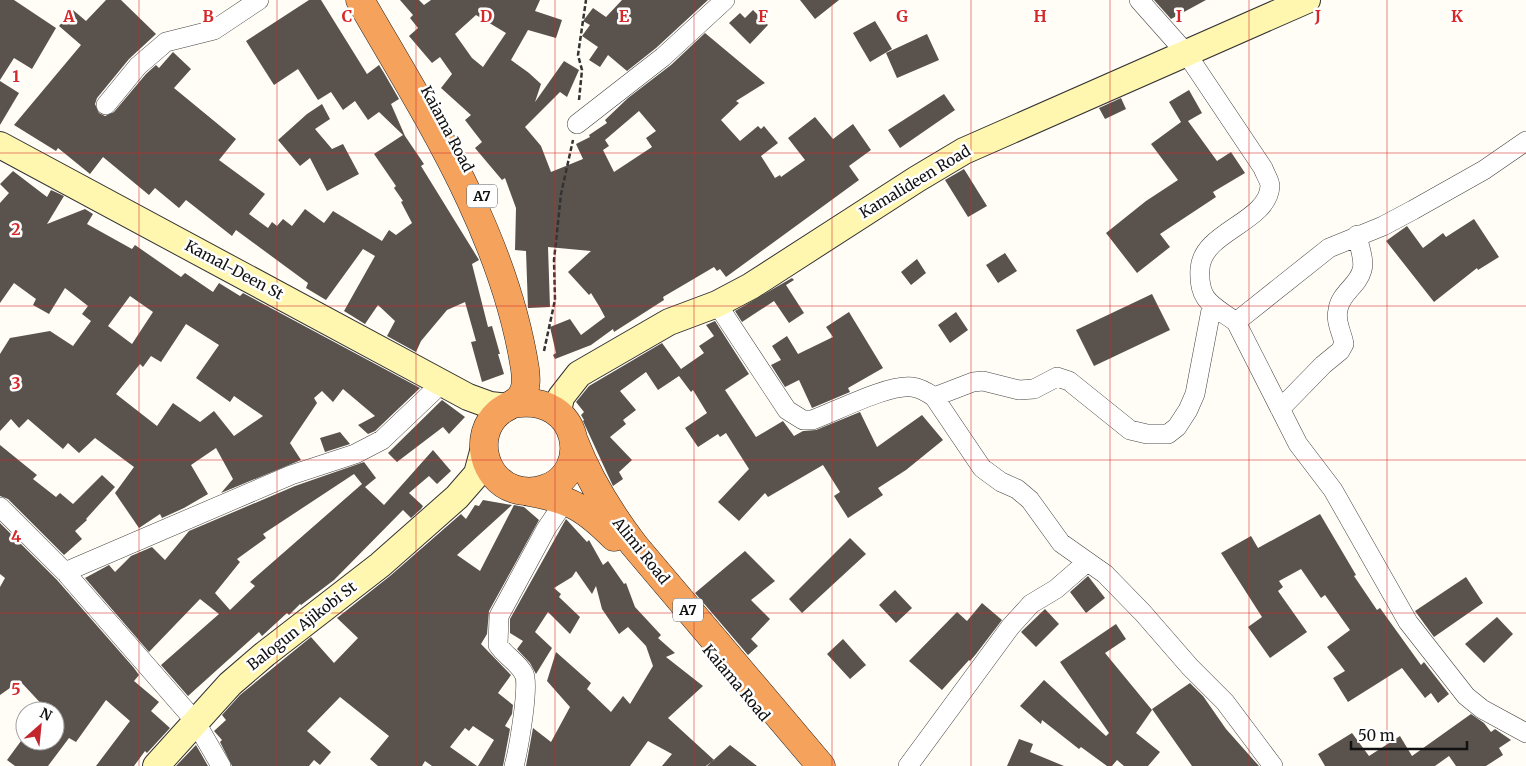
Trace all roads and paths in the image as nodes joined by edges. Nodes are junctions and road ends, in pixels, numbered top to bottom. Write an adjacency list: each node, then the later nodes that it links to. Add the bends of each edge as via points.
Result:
1 (259, 0): 9 (street, via 214,30 166,42 138,66)
2 (360, 0): 21 (highway, Kaiama Road / A7, via 419,103 491,243 510,301 525,370 523,394)
3 (374, 0): 17 (highway, Kaiama Road / A7, via 458,150 504,242)
4 (586, 0): 10 (path, via 578,55 582,70)
5 (725, 0): 10 (street, via 664,57)
6 (1138, 0): 8 (street)
7 (1306, 0): 8 (street, Kamalideen Road)
8 (1186, 53): 14 (street, Kamalideen Road, via 964,151 751,286); 15 (street, via 1263,168 1270,185 1266,200 1206,249 1200,263 1199,286)
9 (106, 105)
10 (577, 124): 17 (path, via 561,194 554,260 555,300)
11 (1526, 142): 13 (street, via 1413,210 1383,226)
12 (0, 145): 18 (street, Kamal-Deen St)
13 (1356, 235): 16 (street, via 1329,248); 22 (street, via 1363,260 1362,270 1340,300 1337,311 1344,344 1340,352)
14 (717, 304): 20 (street, via 787,410 802,420 812,420 902,387 923,390); 23 (street, Kamalideen Road, via 669,322 579,374)
15 (1212, 305): 16 (street); 20 (street, via 1195,394 1177,427 1168,434 1130,430 1069,381 1057,376 1034,389 1019,390 983,381)
16 (1236, 322): 22 (street)
17 (540, 370): 23 (highway, Kaiama Road / A7)
18 (443, 382): 19 (street, Kamal-Deen St); 31 (street, via 382,440)
19 (468, 397): 21 (street, Kamal-Deen St, via 490,406); 24 (street, via 483,420)
20 (934, 397): 30 (street, via 982,468 1030,500 1061,543)
21 (511, 405): 23 (highway, via 529,401); 24 (highway, via 488,425)
22 (1280, 409): 33 (street, via 1298,444 1333,490 1408,622 1466,696 1482,709)
23 (555, 410): 25 (highway, via 568,424)
24 (485, 440): 26 (highway, via 484,456 491,471 500,481); 27 (street, Balogun Ajikobi St, via 477,474)
25 (574, 441): 26 (highway, via 574,456 568,471 551,486); 38 (highway, Alimi Road / A7, via 586,471 629,539)
26 (519, 489): 27 (street, via 490,487); 28 (highway, Kaiama Road / A7)
27 (457, 496): 32 (street, Balogun Ajikobi St, via 380,565 230,684)
28 (565, 501): 36 (street, via 546,529 499,616 498,645 526,680 521,740); 37 (highway, Kaiama Road / A7, via 583,509 614,537)
29 (0, 507): 31 (street)
30 (1087, 562): 39 (street, via 1056,589 1031,604 1011,626); 40 (street, via 1105,574 1225,702)
31 (65, 572): 32 (street)
32 (195, 721): 34 (street, Balogun Ajikobi St); 35 (street)
33 (1526, 733)
34 (156, 766)
35 (221, 766)
36 (514, 766)
37 (807, 766)
38 (821, 766)
39 (908, 766)
40 (1273, 766)

